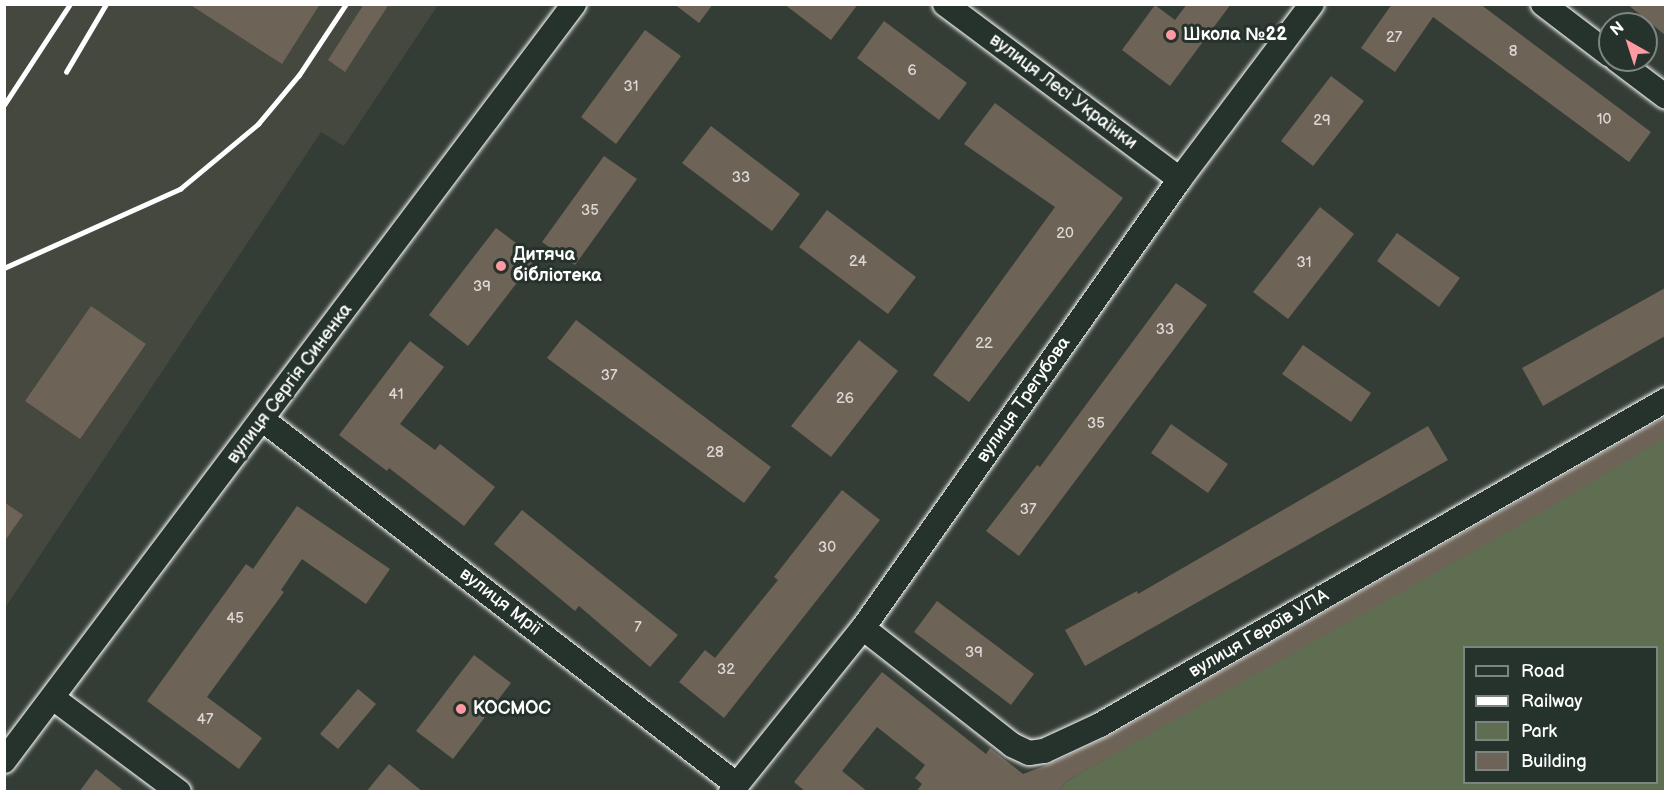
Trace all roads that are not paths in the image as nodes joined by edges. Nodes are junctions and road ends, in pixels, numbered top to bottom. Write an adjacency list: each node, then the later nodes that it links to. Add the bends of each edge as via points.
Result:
1 (573, 4): 10 (street, вулиця Сергія Синенка)
2 (945, 4): 8 (street, вулиця Лесі Українки)
3 (1312, 4): 8 (street, вулиця Трегубова)
4 (1543, 4): 5 (street)
5 (1598, 46)
6 (1633, 72): 7 (street)
7 (1665, 97)
8 (1180, 179): 11 (street, вулиця Трегубова)
9 (1665, 400): 11 (street, вулиця Героїв УПА, via 1101,724 1044,751 1029,753 1012,745)
10 (263, 420): 12 (street, вулиця Сергія Синенка); 14 (street, вулиця Мрії)
11 (863, 628): 14 (street, вулиця Трегубова)
12 (53, 698): 13 (street, вулиця Сергія Синенка); 15 (street)
13 (4, 761)
14 (733, 788)
15 (179, 792)

